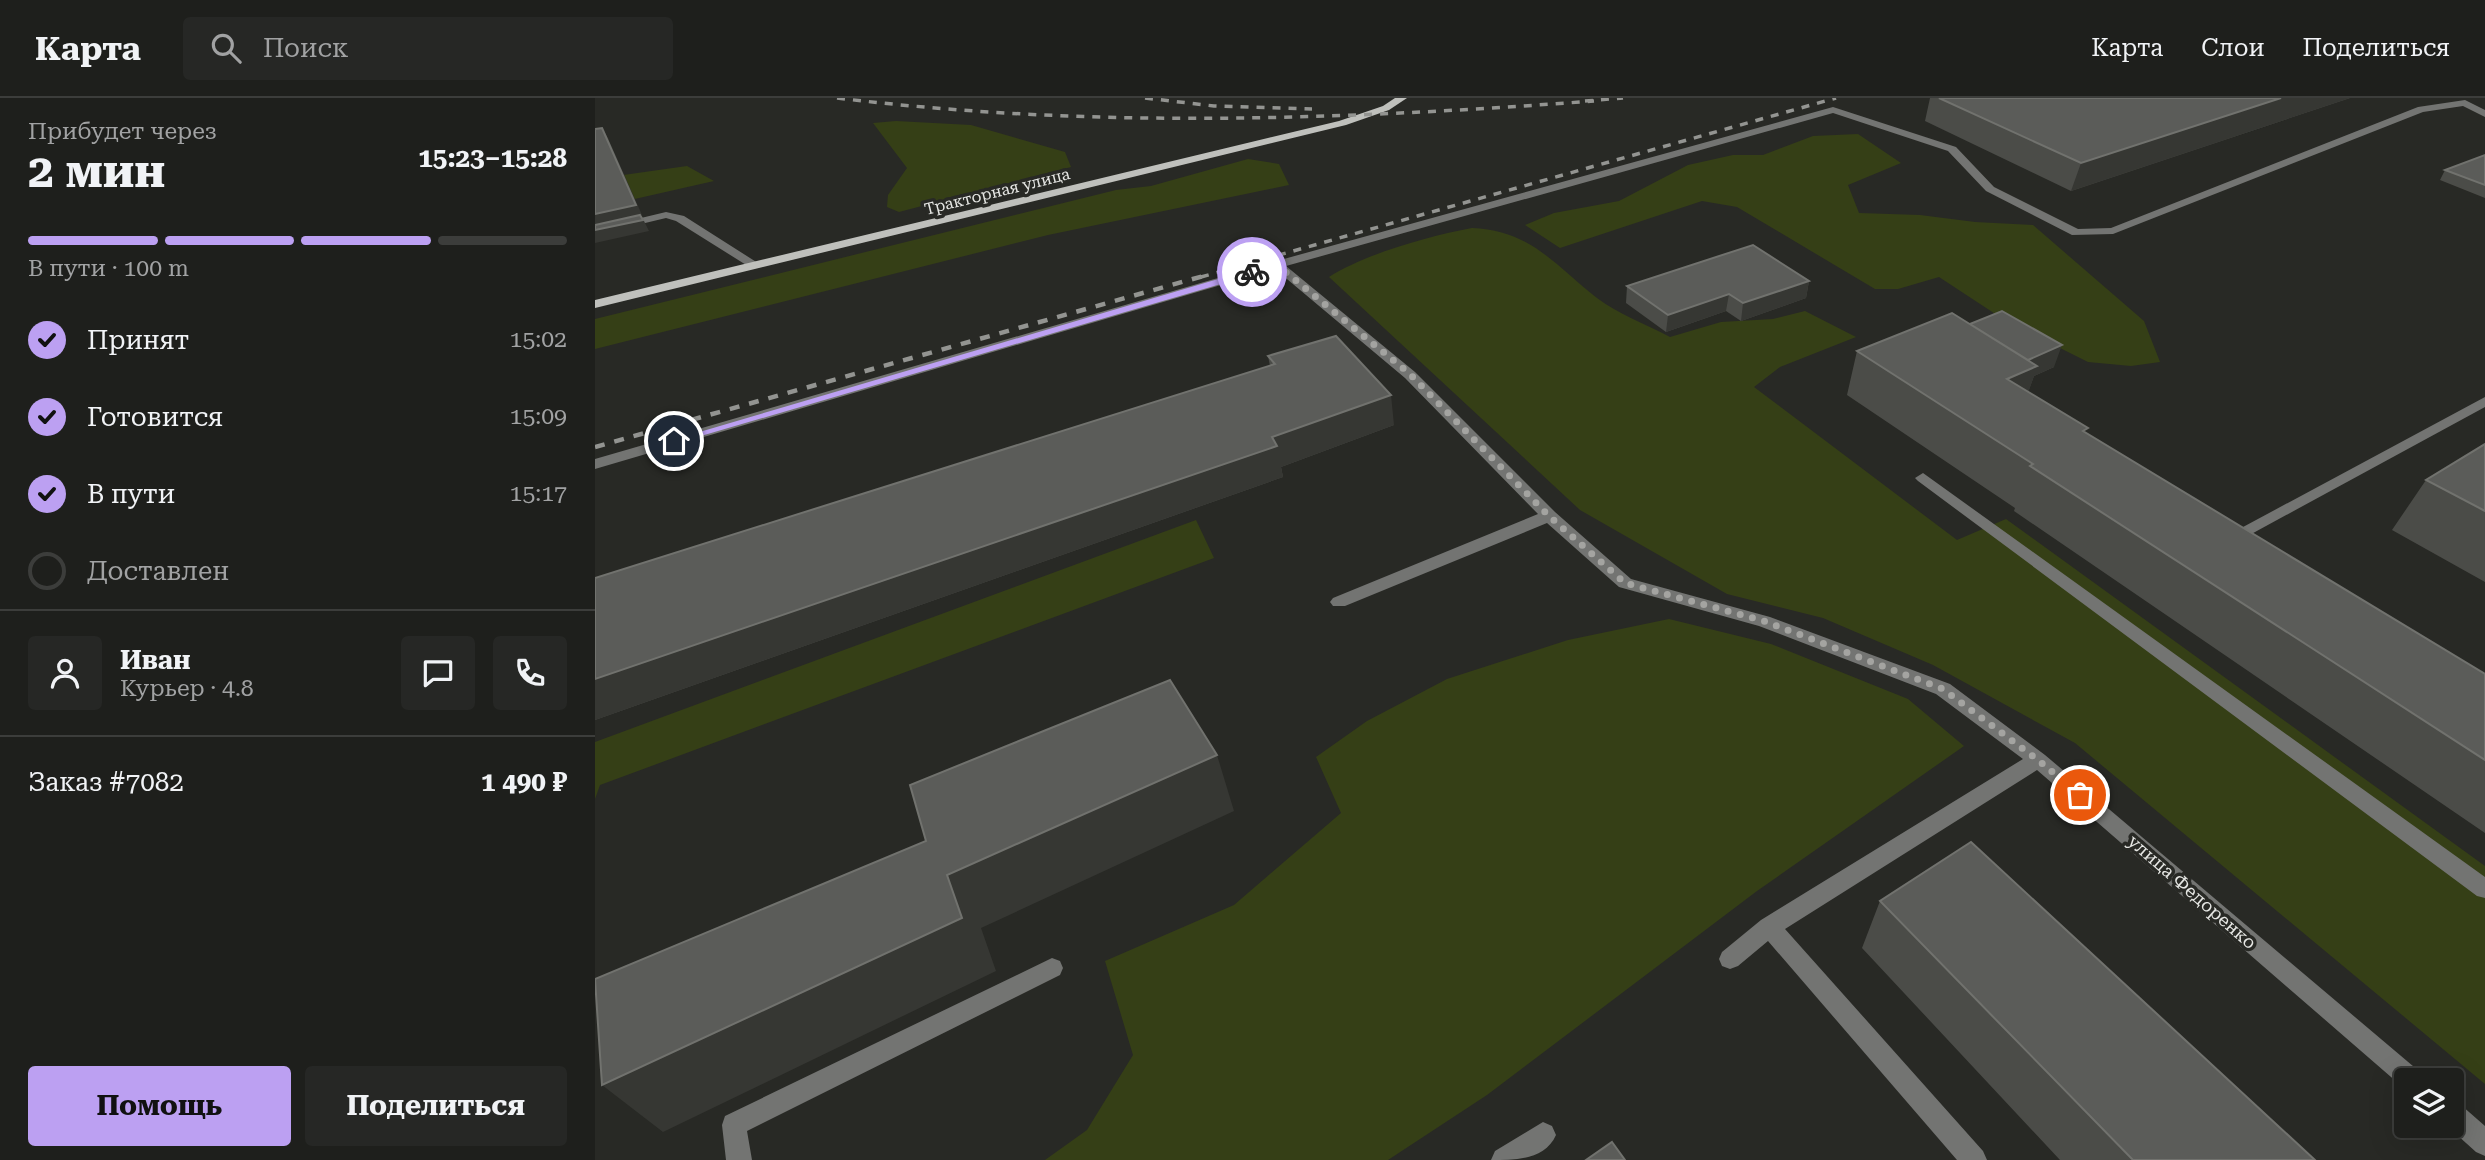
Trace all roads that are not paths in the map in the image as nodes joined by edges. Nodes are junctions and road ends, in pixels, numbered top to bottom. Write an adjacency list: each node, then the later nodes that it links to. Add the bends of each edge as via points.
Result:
1 (1402, 98): 5 (main road, Тракторная улица, via 1342,123)
2 (2459, 100): 3 (street); 6 (street, via 2421,109 2113,231 2076,233 1990,189 1952,149 1833,110)
3 (2485, 114)
4 (595, 232): 5 (street, via 666,215 680,218)
5 (755, 265): 7 (main road, Тракторная улица)
6 (1277, 265): 9 (street); 11 (street, улица Федоренко, via 1410,374)
7 (595, 304)
8 (2485, 401): 12 (street)
9 (595, 464)
10 (1923, 478): 15 (street)
11 (1549, 516): 13 (street); 14 (street, улица Федоренко, via 1625,583 1764,621 1943,689)
12 (2238, 534)
13 (1339, 602)
14 (2038, 760): 16 (street); 19 (street, улица Федоренко)
15 (2485, 889)
16 (1769, 927): 17 (street); 25 (street)
17 (1730, 959)
18 (1052, 968): 23 (street, via 734,1125)
19 (2397, 1068)
20 (2464, 1125): 22 (street)
21 (1543, 1135): 24 (street)
22 (2485, 1143)
23 (739, 1160)
24 (1504, 1160)
25 (1974, 1160)

